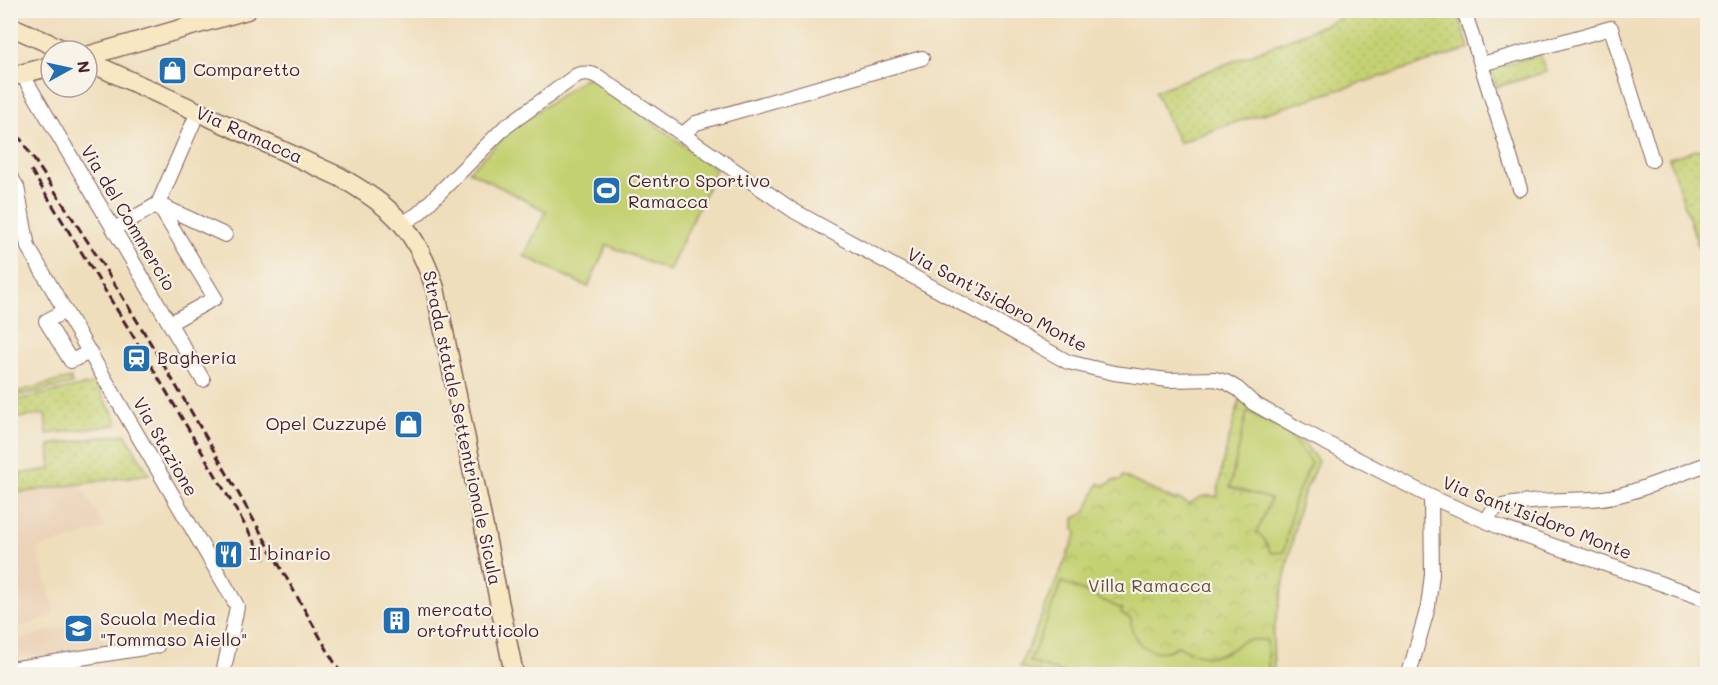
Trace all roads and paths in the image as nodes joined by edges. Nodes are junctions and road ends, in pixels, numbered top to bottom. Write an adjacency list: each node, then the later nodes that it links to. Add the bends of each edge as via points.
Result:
1 (247, 10): 5 (main road)
2 (1464, 10): 8 (street)
3 (10, 26): 4 (main road)
4 (39, 39)
5 (99, 54)
6 (922, 58): 12 (street, via 696,123)
7 (99, 64): 11 (main road, Via Ramacca)
8 (1482, 64): 13 (street, via 1611,28); 15 (street)
9 (39, 69): 10 (main road)
10 (16, 75): 18 (street, Via del Commercio)
11 (198, 112): 16 (street); 17 (main road, Via Ramacca, via 340,177 386,206)
12 (682, 135): 17 (street, Via Sant'Isidoro Monte, via 599,77 583,73 504,128 418,214); 25 (street, Via Sant'Isidoro Monte, via 794,211 1068,362 1168,380 1226,382 1253,403)
13 (1652, 160)
14 (14, 182): 20 (street, Via Stazione, via 28,247)
15 (1520, 189)
16 (159, 204): 18 (street); 19 (street); 21 (street, via 215,298)
17 (403, 223): 31 (main road, Strada statale Settentrionale Sicula, via 428,265 435,288)
18 (114, 229): 21 (street, Via del Commercio)
19 (225, 235)
20 (66, 311): 22 (street, Via Stazione); 22 (street, via 46,321 71,362)
21 (170, 323): 23 (street, Via del Commercio)
22 (90, 352): 30 (street, Via Stazione, via 236,604)
23 (203, 380)
24 (1707, 464): 26 (street, via 1626,494 1495,509)
25 (1431, 497): 26 (street, Via Sant'Isidoro Monte); 32 (street, via 1428,607)
26 (1487, 521): 27 (street, Via Sant'Isidoro Monte)
27 (1707, 600)
28 (158, 646): 29 (street)
29 (10, 669)
30 (223, 675)
31 (514, 675)
32 (1409, 675)

